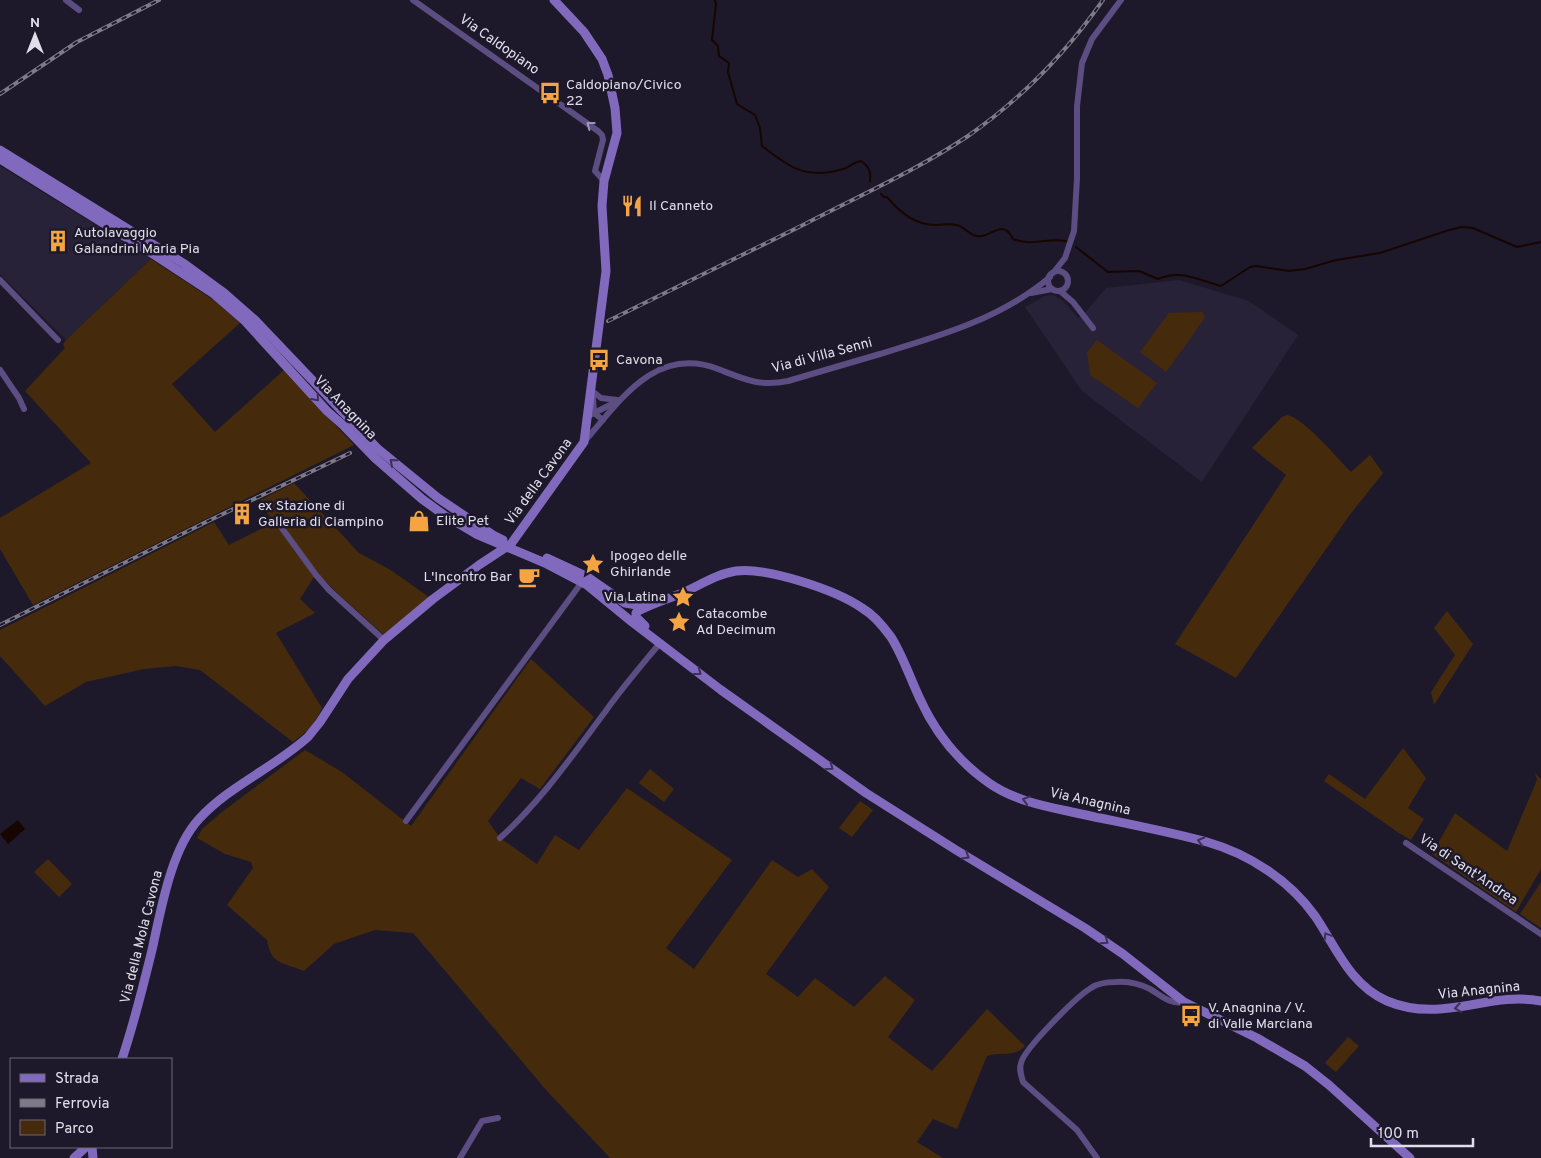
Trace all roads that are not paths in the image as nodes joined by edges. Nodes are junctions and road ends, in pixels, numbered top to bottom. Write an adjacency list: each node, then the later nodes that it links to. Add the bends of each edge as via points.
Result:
1 (66, 0): 5 (street)
2 (413, 0): 8 (street, Via Caldopiano, one-way to 2, via 595,171 603,140 598,131)
3 (554, 0): 8 (main road, Via della Cavona, via 588,37 608,75 618,127)
4 (1121, 0): 9 (street, Via di Villa Senni, via 1092,39 1081,68 1074,222)
5 (79, 10)
6 (0, 150): 29 (main road, Via Anagnina, one-way to 6, via 256,321 224,293 183,263)
7 (0, 159): 29 (main road, Via Anagnina, one-way to 29, via 214,294 244,320 374,458)
8 (604, 181): 22 (main road, Via della Cavona, via 602,219 606,265)
9 (1064, 258): 10 (street, Via di Villa Senni); 11 (street, Via di Villa Senni)
10 (1051, 275): 11 (street, via 1058,272); 14 (street, via 1048,282); 16 (street, Via di Villa Senni)
11 (1065, 275): 13 (street, Via di Villa Senni)
12 (0, 280): 19 (street)
13 (1067, 286): 15 (street); 17 (street, Via di Villa Senni)
14 (1052, 289): 15 (street, Via di Villa Senni); 16 (street, Via di Villa Senni)
15 (1060, 291): 17 (street)
16 (1029, 293): 23 (street, Via di Villa Senni, via 995,312 932,338 788,381 758,383 709,366 681,363 648,376)
17 (1071, 300): 18 (street)
18 (1093, 328)
19 (58, 340)
20 (0, 370): 21 (street)
21 (3, 381): 24 (street, via 19,398)
22 (592, 391): 23 (street, via 603,399); 25 (main road, Via della Cavona)
23 (621, 400): 25 (street); 26 (street, Via di Villa Senni)
24 (24, 409)
25 (591, 415): 26 (street); 27 (street); 28 (main road, Via della Cavona)
26 (603, 420): 27 (street, Via di Villa Senni)
27 (597, 427): 28 (street, Via di Villa Senni)
28 (584, 442): 31 (main road, Via della Cavona)
29 (406, 479): 31 (main road, Via Anagnina, via 430,504 461,526)
30 (276, 520): 34 (street, via 329,590)
31 (508, 546): 32 (main road, Via Anagnina); 33 (main road, Via Anagnina, via 574,570 626,603 642,604); 34 (main road, Via della Mola Cavona)
32 (582, 582): 35 (main road, Via Anagnina); 37 (street)
33 (672, 597): 36 (main road, Via Anagnina, via 637,612 636,617); 41 (main road, Via Anagnina, one-way to 33, via 1510,1000 1431,1010 1393,1003 1374,994 1350,972 1313,914 1294,891 1246,857 1201,840 1044,805 1002,791 973,770 940,735 923,707 888,632 869,612 853,602 796,580 754,570 727,573)
34 (384, 640): 43 (main road, Via della Mola Cavona, via 348,679 311,734 212,807 191,828 168,882 135,1020)
35 (660, 643): 36 (main road, Via Anagnina); 38 (street, via 544,792)
36 (682, 660): 42 (main road, Via Anagnina, one-way to 42, via 866,793 1097,936)
37 (406, 821)
38 (500, 838)
39 (1406, 843): 40 (street, Via di Sant'Andrea)
40 (1541, 934)
41 (1541, 1001)
42 (1184, 1002): 48 (street, via 1174,1002 1147,988 1126,982 1096,986 1072,1004 1021,1062 1023,1082 1077,1130); 49 (main road, Via Anagnina, via 1305,1066)
43 (122, 1058)
44 (498, 1118): 47 (street, via 482,1121)
45 (85, 1148): 46 (main road)
46 (74, 1158)
47 (460, 1158)
48 (1097, 1158)
49 (1410, 1158)

